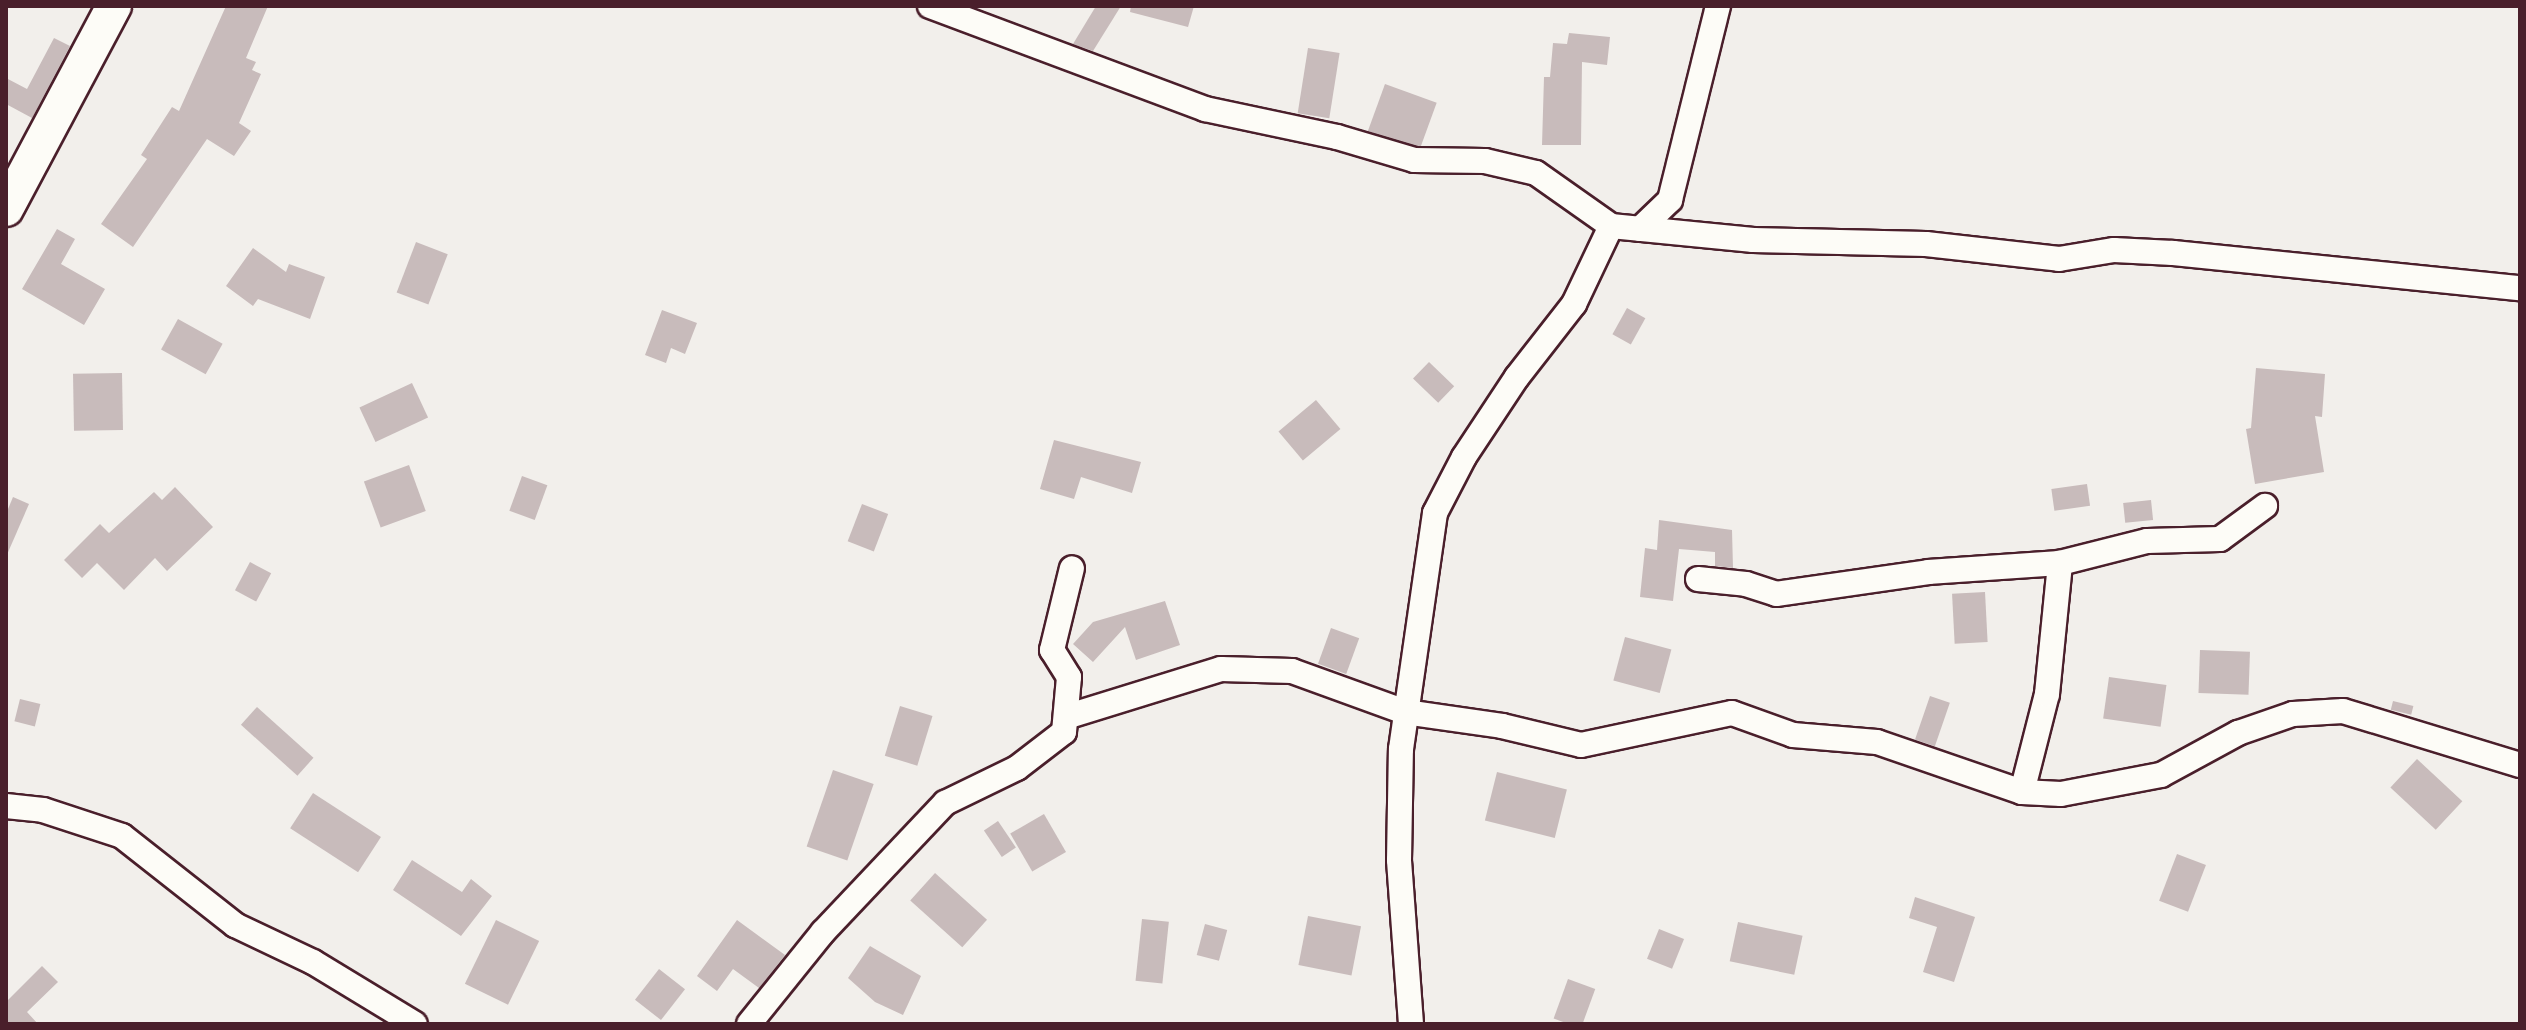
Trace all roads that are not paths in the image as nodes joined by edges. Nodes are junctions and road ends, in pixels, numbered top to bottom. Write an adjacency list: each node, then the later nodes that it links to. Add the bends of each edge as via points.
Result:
1 (114, 6): 5 (main road)
2 (930, 6): 6 (street, via 1205,109 1337,137 1414,160 1485,161 1536,173)
3 (1718, 6): 4 (street)
4 (1670, 200): 7 (street); 8 (street)
5 (6, 209)
6 (1611, 226): 7 (street); 14 (street, via 1574,304 1509,388 1435,513)
7 (1640, 229): 8 (street)
8 (1692, 235): 9 (street, via 1926,244 2059,259 2114,250 2173,253)
9 (2520, 288)
10 (2265, 506): 11 (street, via 2220,539 2147,541)
11 (2060, 563): 13 (street, via 1928,572 1776,594 1746,584); 17 (street, via 2047,694)
12 (1072, 568): 15 (street, via 1052,650 1069,677)
13 (1698, 579)
14 (1405, 712): 15 (street, via 1292,671 1221,669); 17 (street, via 1502,726 1581,745 1732,713 1793,735 1877,742); 21 (street, via 1399,860)
15 (1069, 716): 20 (street, via 1064,732 1017,768 945,803 823,932)
16 (2520, 765): 17 (street, via 2343,711 2293,714 2238,733 2161,775 2061,794)
17 (2022, 792)
18 (6, 806): 19 (street, via 43,810 122,836 235,925 313,962)
19 (415, 1024)
20 (749, 1024)
21 (1411, 1024)

